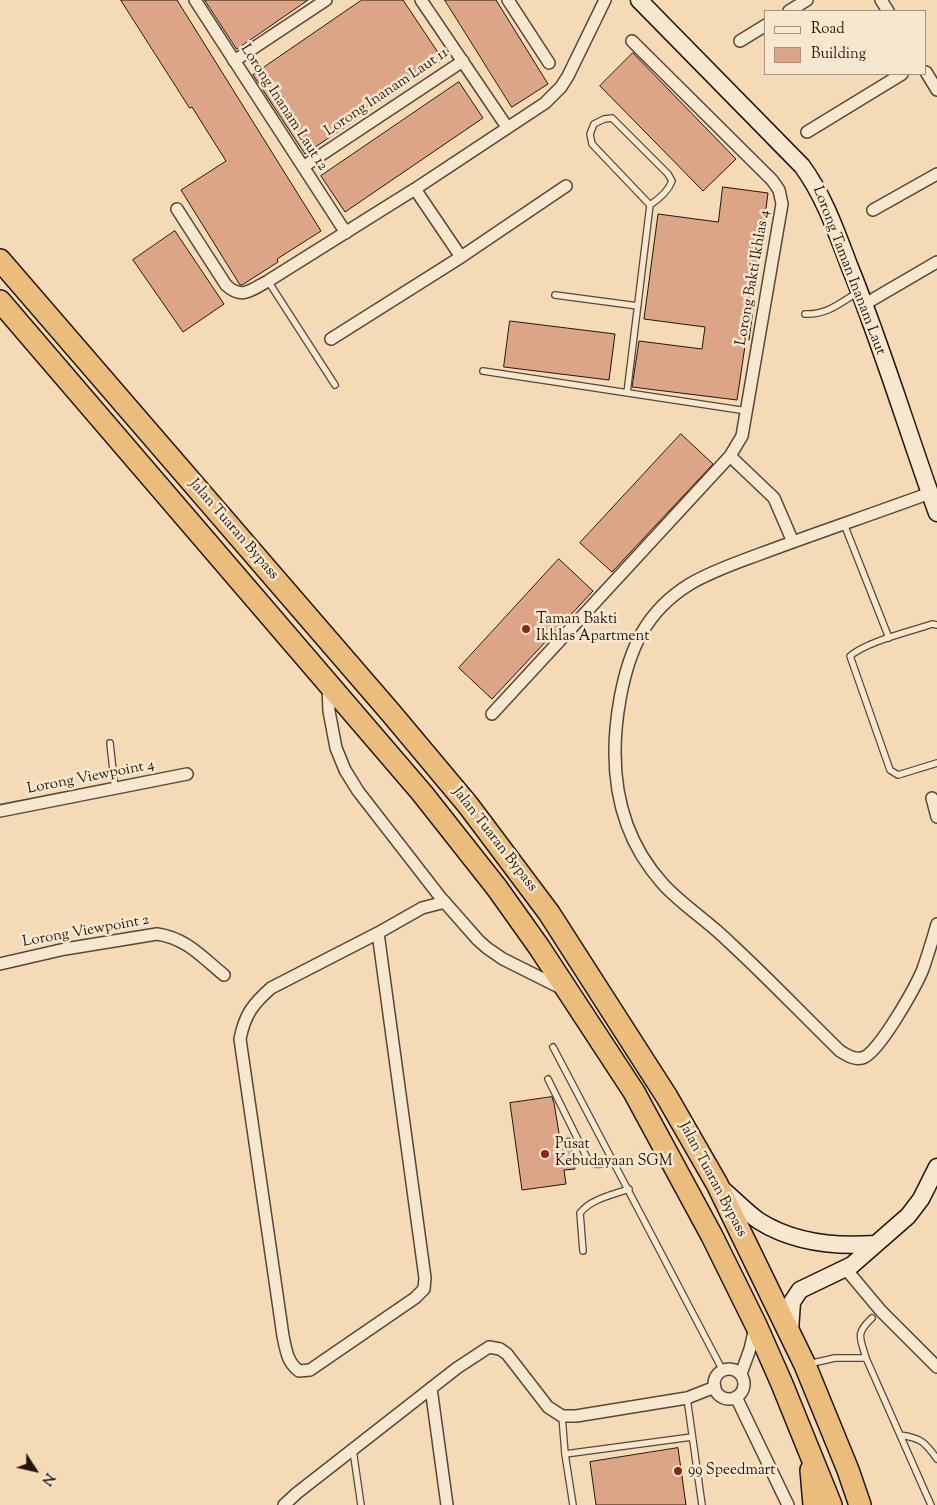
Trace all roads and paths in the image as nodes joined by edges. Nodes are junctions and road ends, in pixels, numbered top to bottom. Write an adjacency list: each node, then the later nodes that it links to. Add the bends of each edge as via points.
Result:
1 (195, 0): 12 (street, Lorong Inanam Laut 12)
2 (326, 0): 12 (street)
3 (421, 0): 13 (street)
4 (508, 0): 14 (street)
5 (605, 0): 18 (street, via 561,87 545,103)
6 (639, 0): 33 (main road, Lorong Taman Inanam Laut, via 802,166 824,201)
7 (807, 0): 8 (street)
8 (791, 10)
9 (764, 26): 11 (street)
10 (632, 40): 41 (street, Lorong Bakti Ikhlas 4, via 779,190 782,204)
11 (740, 41)
12 (234, 61): 20 (street, Lorong Inanam Laut 12)
13 (462, 61): 18 (street); 20 (street, Lorong Inanam Laut 11)
14 (549, 63)
15 (927, 74): 17 (street)
16 (900, 75): 19 (street)
17 (937, 90)
18 (507, 127): 23 (street)
19 (807, 132)
20 (303, 167): 27 (street, Lorong Inanam Laut 12)
21 (937, 174): 26 (street)
22 (566, 186): 28 (street)
23 (415, 189): 27 (street); 28 (street)
24 (650, 206): 24 (lane, via 670,187 672,181 668,174 612,118 594,124 590,134 592,144); 35 (lane)
25 (177, 209): 31 (street, via 232,291 246,293)
26 (873, 210)
27 (346, 233): 31 (street)
28 (461, 257): 37 (street)
29 (0, 260): 70 (highway, Jalan Tuaran Bypass, via 468,805 554,920 667,1097)
30 (937, 262): 33 (street)
31 (268, 281): 39 (lane)
32 (555, 296): 35 (lane)
33 (862, 298): 36 (lane, via 817,314); 43 (main road, Lorong Taman Inanam Laut)
34 (0, 301): 49 (highway, Jalan Tuaran Bypass)
35 (638, 306): 40 (lane)
36 (806, 314)
37 (331, 339)
38 (483, 371): 40 (lane)
39 (335, 385)
40 (627, 393): 41 (lane)
41 (747, 412): 42 (street, Lorong Bakti Ikhlas 4, via 742,436)
42 (730, 456): 46 (street, via 774,498); 50 (street, Lorong Bakti Ikhlas 4)
43 (930, 493): 44 (main road, Lorong Taman Inanam Laut); 45 (street)
44 (937, 513)
45 (844, 524): 46 (street); 48 (lane)
46 (793, 542): 61 (street, via 690,584 668,601 642,633 623,680 616,721 614,754 621,811 633,841 664,885 729,941 840,1051 853,1058 868,1055 876,1048 898,1016 922,971)
47 (937, 625): 48 (lane)
48 (889, 638): 52 (lane, via 857,650 850,656 890,770 898,775)
49 (327, 682): 58 (street, via 336,748 345,770); 65 (highway, Jalan Tuaran Bypass, via 486,874)
50 (492, 714)
51 (110, 743): 54 (lane)
52 (937, 763)
53 (187, 774): 54 (street, Lorong Viewpoint 4)
54 (115, 789): 56 (street, Lorong Viewpoint 4)
55 (932, 798): 57 (street)
56 (0, 811)
57 (937, 818)
58 (434, 888): 59 (street); 60 (street)
59 (445, 902): 60 (street); 65 (street, via 487,948)
60 (422, 908): 62 (street)
61 (937, 924)
62 (378, 933): 62 (street, via 271,988 243,1023 240,1039 283,1336 292,1366 299,1371 310,1370 424,1289)
63 (0, 964): 64 (street, Lorong Viewpoint 2, via 65,949 157,934 185,943)
64 (224, 975)
65 (571, 994): 76 (highway, Jalan Tuaran Bypass, via 634,1092)
66 (553, 1047): 68 (lane)
67 (548, 1079): 68 (lane, via 588,1160 598,1165)
68 (613, 1160): 71 (lane)
69 (937, 1168): 72 (main road, via 908,1216)
70 (717, 1184): 72 (main road, via 758,1220 776,1230 833,1246); 77 (highway, Jalan Tuaran Bypass)
71 (629, 1189): 73 (lane, via 584,1207 580,1213); 81 (lane)
72 (875, 1244): 74 (main road)
73 (583, 1251)
74 (845, 1268): 77 (main road, via 800,1290 792,1302); 80 (street, via 881,1311)
75 (872, 1318): 78 (lane, via 859,1335)
76 (756, 1325): 82 (street); 90 (highway, Jalan Tuaran Bypass)
77 (790, 1335): 79 (highway, Jalan Tuaran Bypass)
78 (866, 1358): 79 (lane, via 835,1358); 88 (lane)
79 (805, 1365): 102 (highway, Jalan Tuaran Bypass)
80 (937, 1367)
81 (722, 1371): 82 (street, via 732,1369); 84 (street)
82 (741, 1374): 86 (street, via 744,1387)
83 (431, 1388): 87 (street, via 482,1350 495,1347 507,1354 548,1407); 91 (street); 96 (street)
84 (714, 1388): 85 (street); 86 (street, via 723,1398)
85 (686, 1398): 87 (street); 89 (lane)
86 (736, 1398): 99 (street)
87 (562, 1416): 92 (lane)
88 (900, 1435): 93 (lane, via 922,1440); 103 (lane)
89 (692, 1436): 92 (lane); 98 (lane)
90 (808, 1448): 100 (highway); 101 (highway, Jalan Tuaran Bypass)
91 (353, 1450): 94 (street); 95 (lane)
92 (565, 1454): 97 (lane)
93 (937, 1460)
94 (284, 1505)
95 (361, 1505)
96 (447, 1505)
97 (573, 1505)
98 (702, 1505)
99 (788, 1505)
100 (814, 1505)
101 (831, 1505)
102 (860, 1505)
103 (931, 1505)

